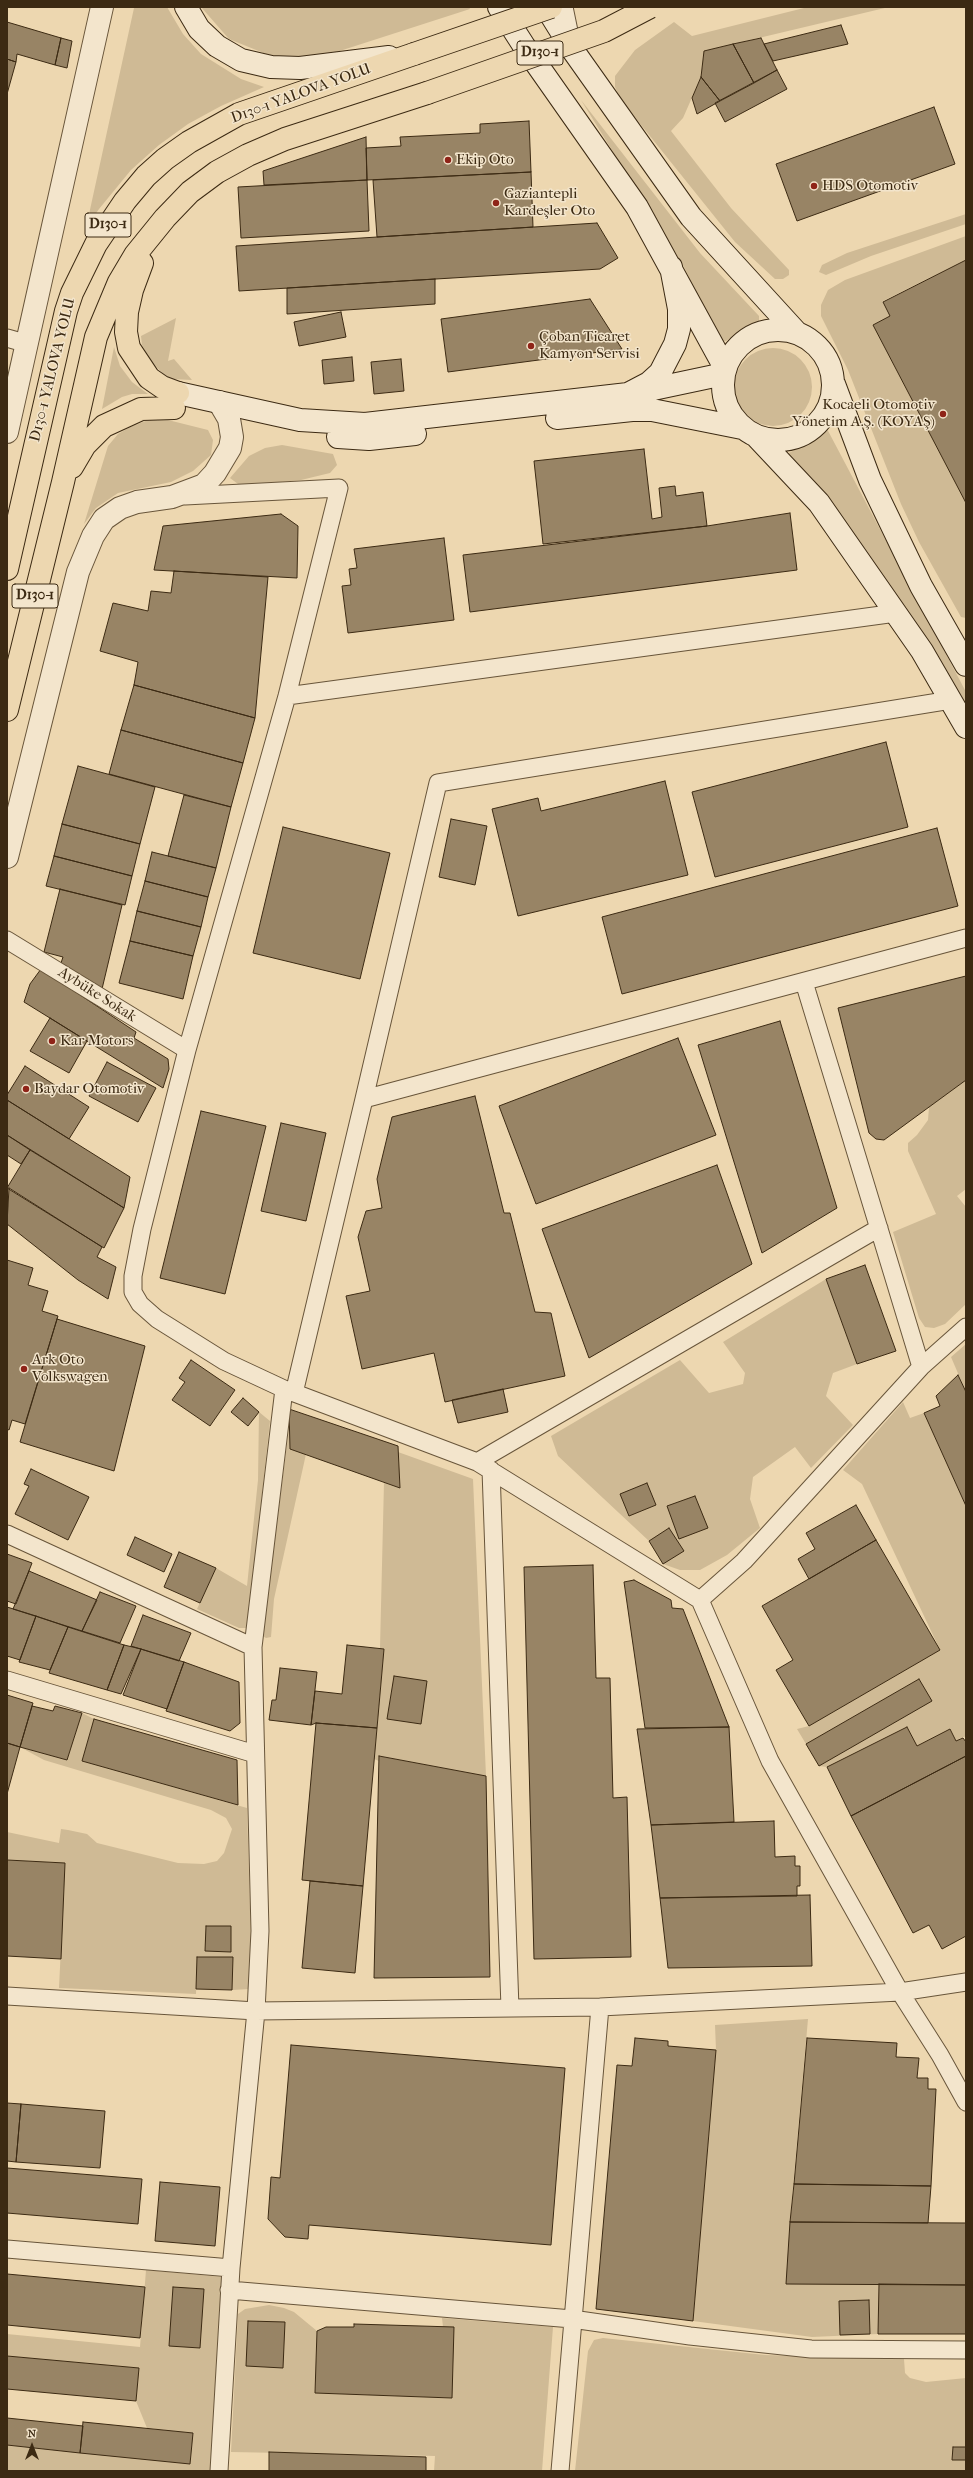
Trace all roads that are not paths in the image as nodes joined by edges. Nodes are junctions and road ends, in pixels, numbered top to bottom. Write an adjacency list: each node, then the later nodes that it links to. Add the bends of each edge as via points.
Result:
1 (102, 7): 14 (main road)
2 (186, 7): 9 (main road, via 199,29 217,46 241,60 271,67 300,68)
3 (499, 7): 11 (main road, via 637,207)
4 (546, 7): 8 (main road)
5 (551, 7): 9 (highway, D130-1 YALOVA YOLU / D130-1, bridge)
6 (564, 7): 8 (street)
7 (650, 7): 10 (highway, D130-1, bridge, via 604,31 285,139 248,155 190,192)
8 (572, 49): 12 (main road, via 691,217)
9 (414, 54): 24 (highway, D130-1 YALOVA YOLU / D130-1, via 239,114 188,142 165,159 146,176 126,201 96,244 70,299)
10 (165, 218): 18 (highway, via 132,290 126,332 129,348 149,378); 22 (highway, D130-1, via 135,255 119,282 99,330)
11 (671, 266): 15 (main road); 17 (main road, via 679,309 679,329 675,344 660,373 649,383)
12 (797, 333): 15 (main road, via 779,330 762,332 746,340 733,353); 16 (main road, via 812,341 823,353 831,368)
13 (7, 338): 14 (street)
14 (28, 344): 20 (main road)
15 (724, 371): 17 (main road); 21 (main road, via 724,401 731,416)
16 (834, 384): 21 (main road, via 831,403 822,419 809,431 792,439 774,441); 26 (main road, via 870,480 921,586)
17 (628, 394): 19 (main road, via 365,424 300,420)
18 (176, 400): 19 (main road); 22 (highway, via 141,409 104,426 85,445)
19 (224, 410): 21 (main road, via 296,433 369,439 632,410 673,413); 23 (main road, via 232,438 230,448 215,473 204,485)
20 (7, 432)
21 (749, 432): 25 (main road, via 819,503)
22 (63, 482): 29 (highway, D130-1)
23 (172, 497): 27 (street, via 339,488); 31 (main road, via 137,502 120,508 104,519 93,536 78,572)
24 (7, 569)
25 (896, 613): 27 (street); 28 (main road, via 922,650)
26 (966, 665)
27 (287, 696): 35 (street)
28 (951, 700): 30 (main road); 36 (street, via 438,783)
29 (7, 710)
30 (966, 727)
31 (7, 857)
32 (966, 938): 34 (street)
33 (7, 940): 35 (street, Aybüke Sokak)
34 (804, 982): 36 (street); 37 (street)
35 (188, 1050): 40 (street, via 142,1229 134,1270 134,1292 140,1304 157,1319 224,1361)
36 (364, 1099): 40 (street)
37 (879, 1228): 39 (street); 41 (street)
38 (966, 1327): 39 (street)
39 (921, 1368): 43 (street, via 744,1561)
40 (289, 1391): 41 (street); 44 (street)
41 (484, 1466): 43 (street); 51 (street)
42 (7, 1534): 44 (street)
43 (700, 1600): 48 (street, via 770,1761)
44 (253, 1648): 46 (street)
45 (7, 1680): 46 (street)
46 (255, 1754): 52 (street, via 260,1931)
47 (966, 1982): 48 (street)
48 (900, 1992): 50 (street); 53 (street)
49 (7, 1996): 52 (street)
50 (600, 2007): 51 (street); 57 (street)
51 (510, 2008): 52 (street)
52 (256, 2011): 55 (street)
53 (966, 2102)
54 (7, 2249): 55 (street)
55 (231, 2268): 56 (street)
56 (229, 2290): 57 (street); 59 (street)
57 (572, 2319): 58 (street, via 690,2336 811,2349); 60 (street)
58 (966, 2350)
59 (219, 2471)
60 (560, 2471)

